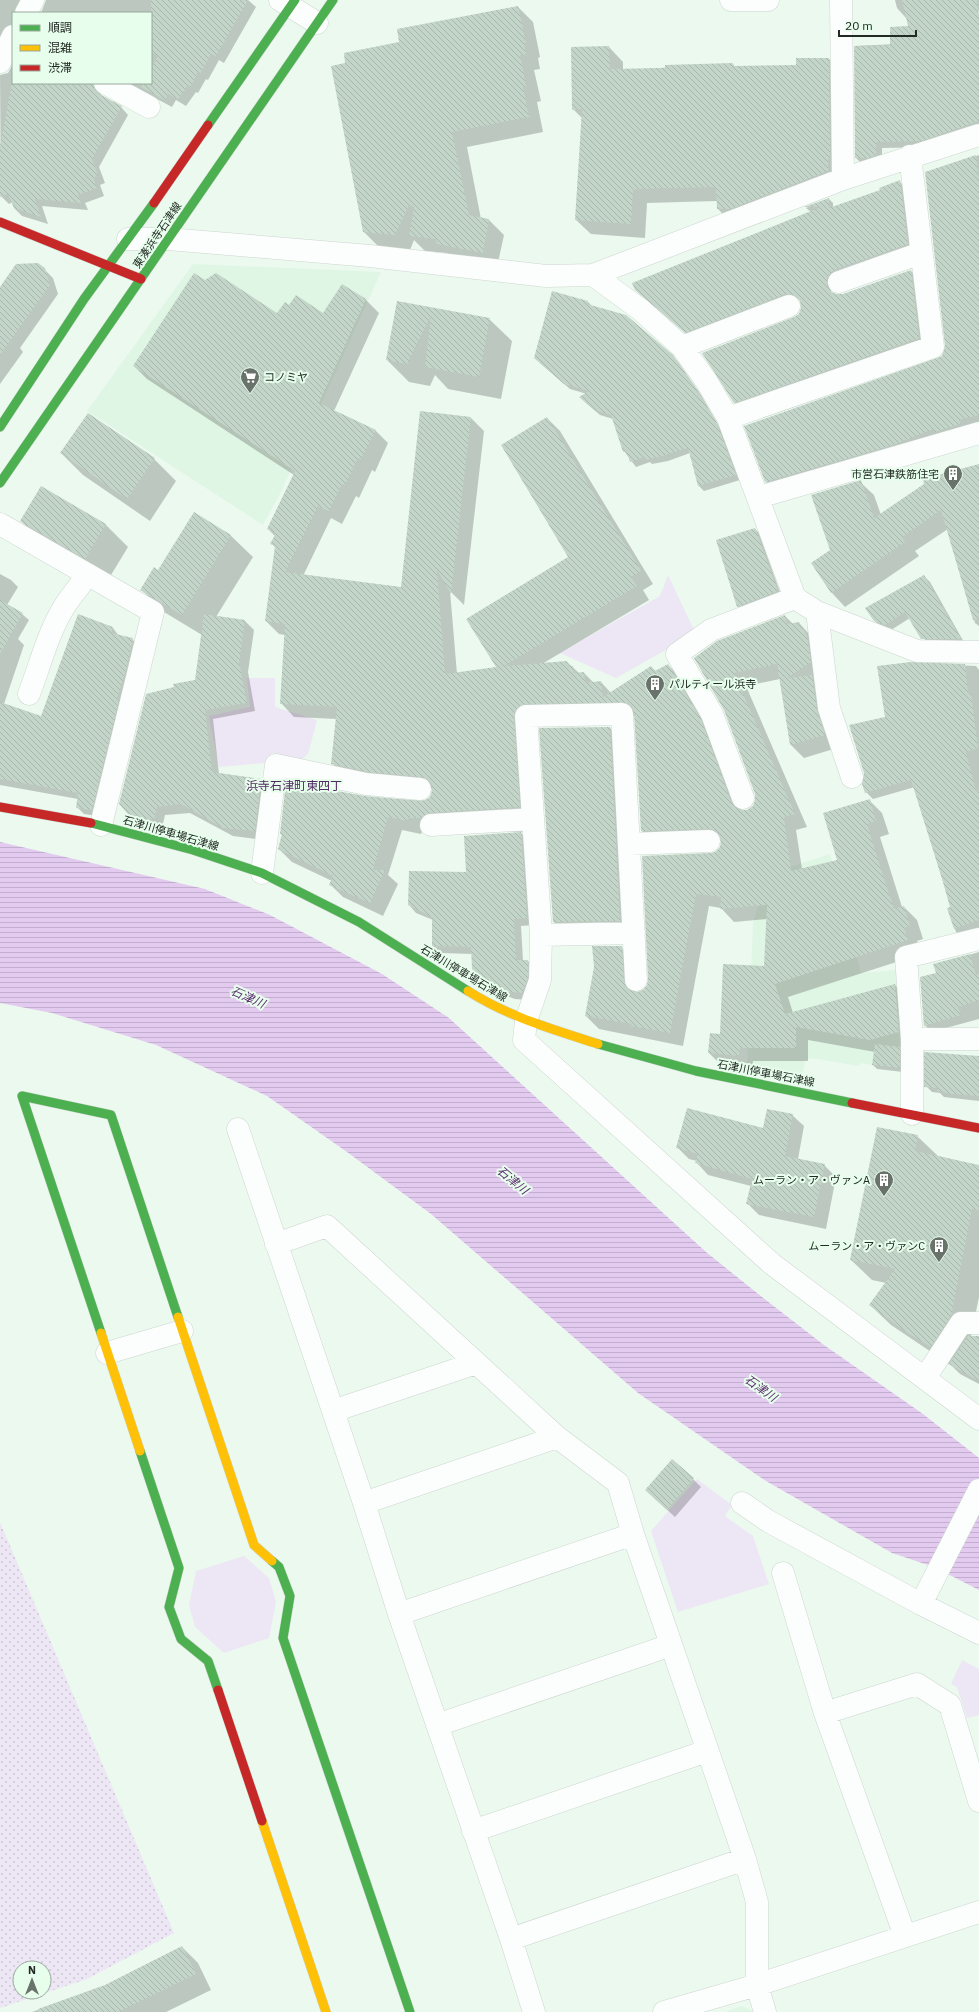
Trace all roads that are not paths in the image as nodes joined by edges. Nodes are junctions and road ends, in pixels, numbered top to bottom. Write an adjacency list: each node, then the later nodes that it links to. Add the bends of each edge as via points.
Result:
1 (33, 0): 7 (street)
2 (333, 0): 8 (street, 東湊浜寺石津線)
3 (731, 0): 4 (street)
4 (768, 0)
5 (841, 0): 15 (street)
6 (289, 2): 8 (street); 17 (street, 東湊浜寺石津線)
7 (27, 12)
8 (317, 23): 18 (street, 東湊浜寺石津線)
9 (12, 38): 10 (street)
10 (0, 62)
11 (107, 84): 12 (street)
12 (149, 107)
13 (979, 135): 14 (street)
14 (910, 156): 15 (street); 19 (street)
15 (843, 180): 21 (street)
16 (0, 222): 20 (street)
17 (128, 239): 18 (street); 20 (street, 東湊浜寺石津線)
18 (168, 239): 21 (street, via 370,256 546,276); 22 (street, 東湊浜寺石津線)
19 (921, 253): 23 (street); 26 (street, via 933,347)
20 (108, 265): 22 (street); 27 (street, 東湊浜寺石津線)
21 (593, 275): 25 (street, via 641,310)
22 (141, 278): 29 (street, 東湊浜寺石津線)
23 (839, 282)
24 (789, 306): 25 (street)
25 (682, 347): 26 (street)
26 (728, 418): 30 (street)
27 (0, 427)
28 (979, 433): 30 (street)
29 (0, 483)
30 (759, 497): 33 (street)
31 (0, 524): 32 (street)
32 (88, 574): 36 (street, via 65,606 54,627); 42 (street, via 153,612)
33 (795, 598): 34 (street); 39 (street, via 711,630 677,654 712,714)
34 (817, 612): 35 (street, via 918,651); 37 (street, via 829,708)
35 (979, 652)
36 (29, 694)
37 (852, 777)
38 (420, 789): 46 (street, via 366,784 276,765)
39 (743, 798)
40 (0, 807): 42 (street, 石津川停車場石津線)
41 (533, 820): 43 (street); 45 (street, via 526,716 622,714); 48 (street)
42 (100, 825): 46 (street, 石津川停車場石津線, via 193,850)
43 (431, 825)
44 (709, 841): 45 (street)
45 (629, 844): 47 (street)
46 (262, 873): 51 (street, 石津川停車場石津線, via 360,922 472,995)
47 (634, 933): 48 (street); 50 (street)
48 (541, 935): 51 (street, via 540,980)
49 (979, 939): 52 (street, via 906,957)
50 (636, 980)
51 (526, 1021): 54 (street, 石津川停車場石津線, via 696,1071); 62 (street, via 524,1040 772,1264)
52 (912, 1039): 53 (street); 54 (street)
53 (979, 1039)
54 (912, 1114): 55 (street, 石津川停車場石津線)
55 (979, 1128)
56 (238, 1129): 57 (street)
57 (276, 1244): 61 (street, via 327,1226); 63 (street)
58 (979, 1323): 62 (street, via 961,1323)
59 (182, 1331): 60 (street); 60 (street, via 111,1115 22,1096); 86 (street, via 254,1545 278,1568 290,1596 283,1638)
60 (107, 1353): 85 (street, via 179,1568 169,1607 181,1639 208,1661)
61 (476, 1363): 63 (street); 65 (street)
62 (925, 1378): 64 (street)
63 (333, 1411): 67 (street)
64 (979, 1418)
65 (557, 1437): 67 (street); 69 (street, via 618,1483)
66 (979, 1490): 71 (street)
67 (364, 1503): 72 (street)
68 (742, 1503): 71 (street, via 768,1521)
69 (633, 1534): 72 (street); 74 (street)
70 (783, 1573): 75 (street)
71 (921, 1604): 73 (street)
72 (399, 1614): 76 (street)
73 (979, 1633)
74 (671, 1645): 76 (street); 77 (street)
75 (825, 1713): 78 (street, via 917,1684 950,1705); 82 (street)
76 (437, 1725): 79 (street)
77 (707, 1751): 79 (street); 80 (street)
78 (979, 1801)
79 (473, 1831): 83 (street)
80 (745, 1859): 83 (street); 84 (street, via 757,1902)
81 (979, 1912): 82 (street)
82 (905, 1936): 84 (street)
83 (511, 1939): 87 (street)
84 (757, 1986): 88 (street); 89 (street)
85 (326, 2012)
86 (410, 2012)
87 (534, 2012)
88 (664, 2012)
89 (765, 2012)

